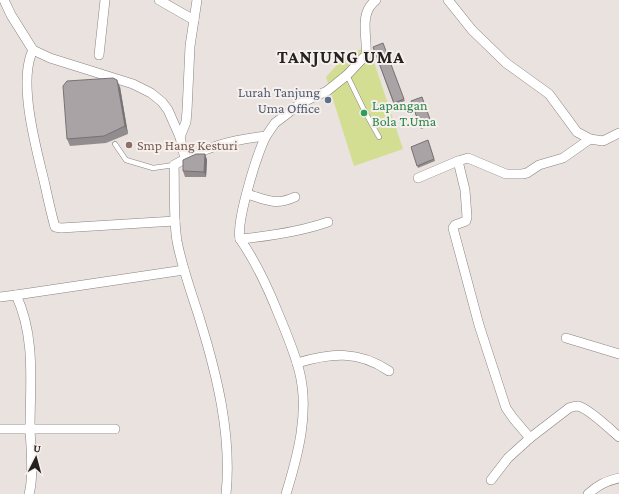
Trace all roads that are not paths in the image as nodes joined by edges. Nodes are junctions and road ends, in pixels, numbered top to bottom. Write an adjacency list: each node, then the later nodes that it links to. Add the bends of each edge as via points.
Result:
1 (4, 0): 8 (street)
2 (105, 0): 9 (street)
3 (159, 0): 7 (street)
4 (197, 0): 7 (street)
5 (376, 0): 10 (street, via 370,7 364,26 366,56)
6 (448, 0): 15 (street, via 472,30 516,71 548,94 577,132)
7 (194, 20): 13 (street, via 190,46 188,111)
8 (33, 50): 13 (street, via 50,58 133,84 151,93 168,110); 23 (street, via 27,74 31,124 55,227)
9 (99, 55)
10 (347, 75): 12 (street, via 326,91 301,103 275,124); 14 (lane)
11 (619, 133): 15 (street, via 603,141)
12 (266, 136): 17 (street, via 233,140); 21 (street)
13 (180, 137): 17 (street)
14 (379, 137)
15 (590, 139): 18 (street, via 563,158 538,165 522,174 506,174 468,158)
16 (115, 144): 19 (lane, via 126,160 153,168)
17 (184, 159): 19 (street)
18 (458, 161): 20 (street); 37 (street, via 465,190 467,217 466,221 453,228 478,325 506,408)
19 (174, 165): 23 (street)
20 (418, 178)
21 (247, 194): 22 (street, via 278,202); 25 (street, via 240,225)
22 (295, 197)
23 (175, 221): 26 (street)
24 (328, 222): 25 (street, via 306,230)
25 (240, 239): 31 (street, via 266,284)
26 (184, 270): 27 (street); 41 (street, via 210,353 221,402 228,459)
27 (16, 295): 28 (street); 34 (street, via 26,319 30,339)
28 (0, 297)
29 (566, 338): 30 (street)
30 (619, 354)
31 (297, 363): 32 (street, via 332,355 351,356 369,360); 42 (street, via 301,379 302,416 299,446)
32 (389, 371)
33 (0, 429): 34 (street)
34 (30, 429): 35 (street); 40 (street)
35 (115, 429)
36 (619, 437): 37 (street, via 581,407 574,406)
37 (530, 438): 39 (street, via 508,458)
38 (619, 478): 43 (street, via 600,484)
39 (491, 480)
40 (29, 494)
41 (226, 494)
42 (286, 494)
43 (588, 494)

